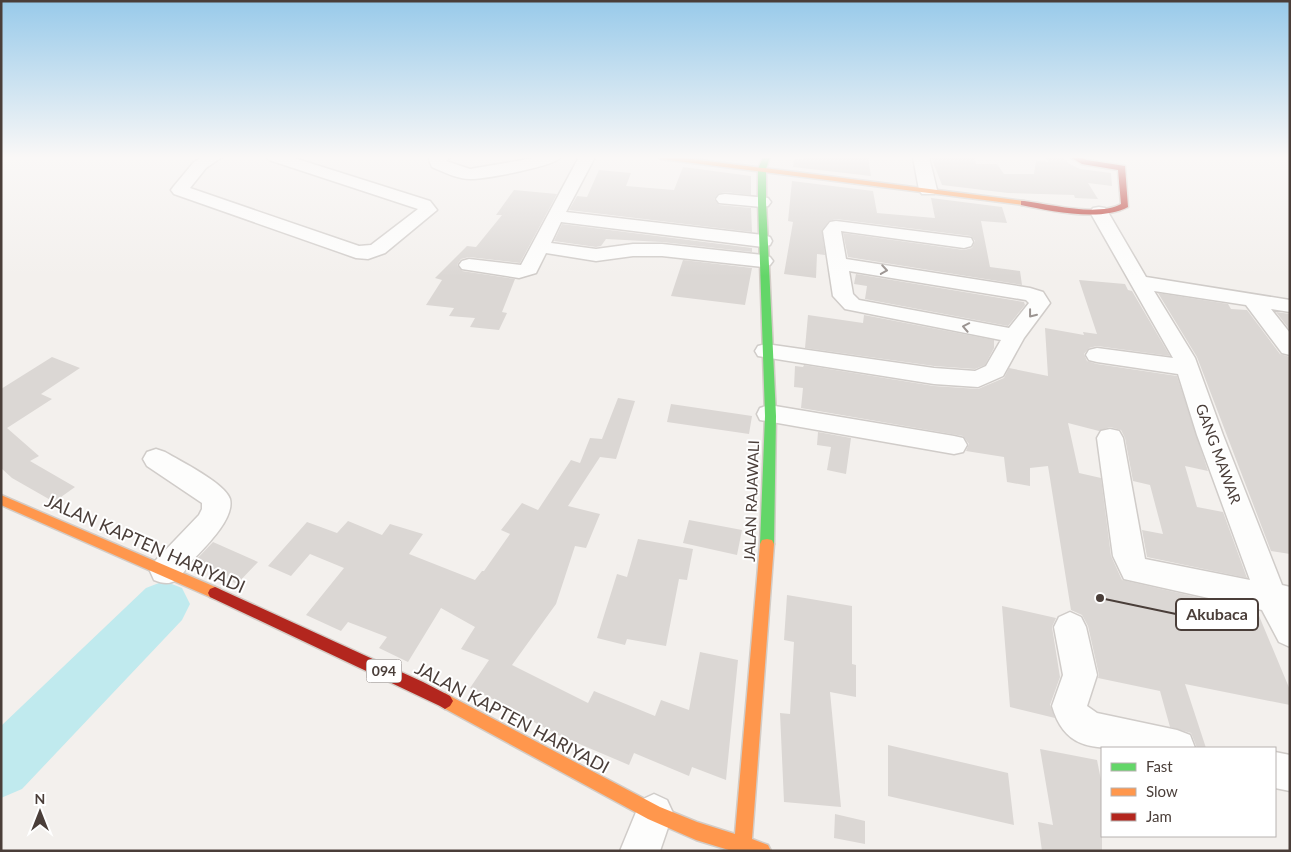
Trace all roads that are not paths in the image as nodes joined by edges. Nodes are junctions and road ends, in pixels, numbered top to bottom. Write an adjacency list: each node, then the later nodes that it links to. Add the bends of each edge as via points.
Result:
1 (199, 197): 2 (street, via 356,252 368,253 378,249 428,210 424,205)
2 (396, 197)
3 (565, 197): 10 (street)
4 (762, 197): 8 (street, JALAN RAJAWALI)
5 (981, 197): 9 (street)
6 (1124, 197): 9 (street, via 1125,205 1119,210)
7 (725, 199): 8 (street)
8 (762, 202): 11 (street, JALAN RAJAWALI)
9 (1099, 212): 17 (street, GANG MAWAR)
10 (555, 216): 11 (street); 13 (street)
11 (763, 241): 14 (street, JALAN RAJAWALI)
12 (964, 242): 15 (street, via 836,226 832,231)
13 (541, 247): 14 (street, via 596,255 662,250); 16 (street, via 529,269 523,272)
14 (763, 261): 22 (street, JALAN RAJAWALI)
15 (836, 263): 20 (street, one-way to 15, via 852,305 843,296); 20 (street, one-way to 20, via 1036,296 1040,303)
16 (470, 265)
17 (1138, 281): 18 (street); 24 (street, GANG MAWAR)
18 (1253, 300): 19 (street); 21 (street)
19 (1290, 306)
20 (1014, 336): 22 (street, via 995,371 978,379 934,376)
21 (1290, 348)
22 (766, 351): 25 (street, JALAN RAJAWALI)
23 (1097, 354): 24 (street)
24 (1188, 368): 31 (street, GANG MAWAR, via 1210,434)
25 (769, 414): 27 (street); 39 (street, JALAN RAJAWALI, via 769,514)
26 (1110, 438): 31 (street, via 1126,547 1135,570)
27 (954, 445)
28 (156, 459): 30 (street, via 216,499 216,510 209,523)
29 (1, 500): 30 (street, JALAN KAPTEN HARIYADI / 094)
30 (174, 561): 37 (street, JALAN KAPTEN HARIYADI / 094)
31 (1281, 599): 33 (street, GANG MAWAR)
32 (1070, 627): 34 (street, via 1080,674 1069,706 1074,717 1094,730)
33 (1290, 632)
34 (1172, 747)
35 (1276, 770): 36 (street)
36 (1290, 773)
37 (654, 813): 38 (street, JALAN KAPTEN HARIYADI / 094); 40 (street)
38 (693, 841): 39 (street, JALAN KAPTEN HARIYADI / 094)
39 (743, 846): 41 (street, JALAN KAPTEN HARIYADI / 094)
40 (640, 851)
41 (762, 851)

